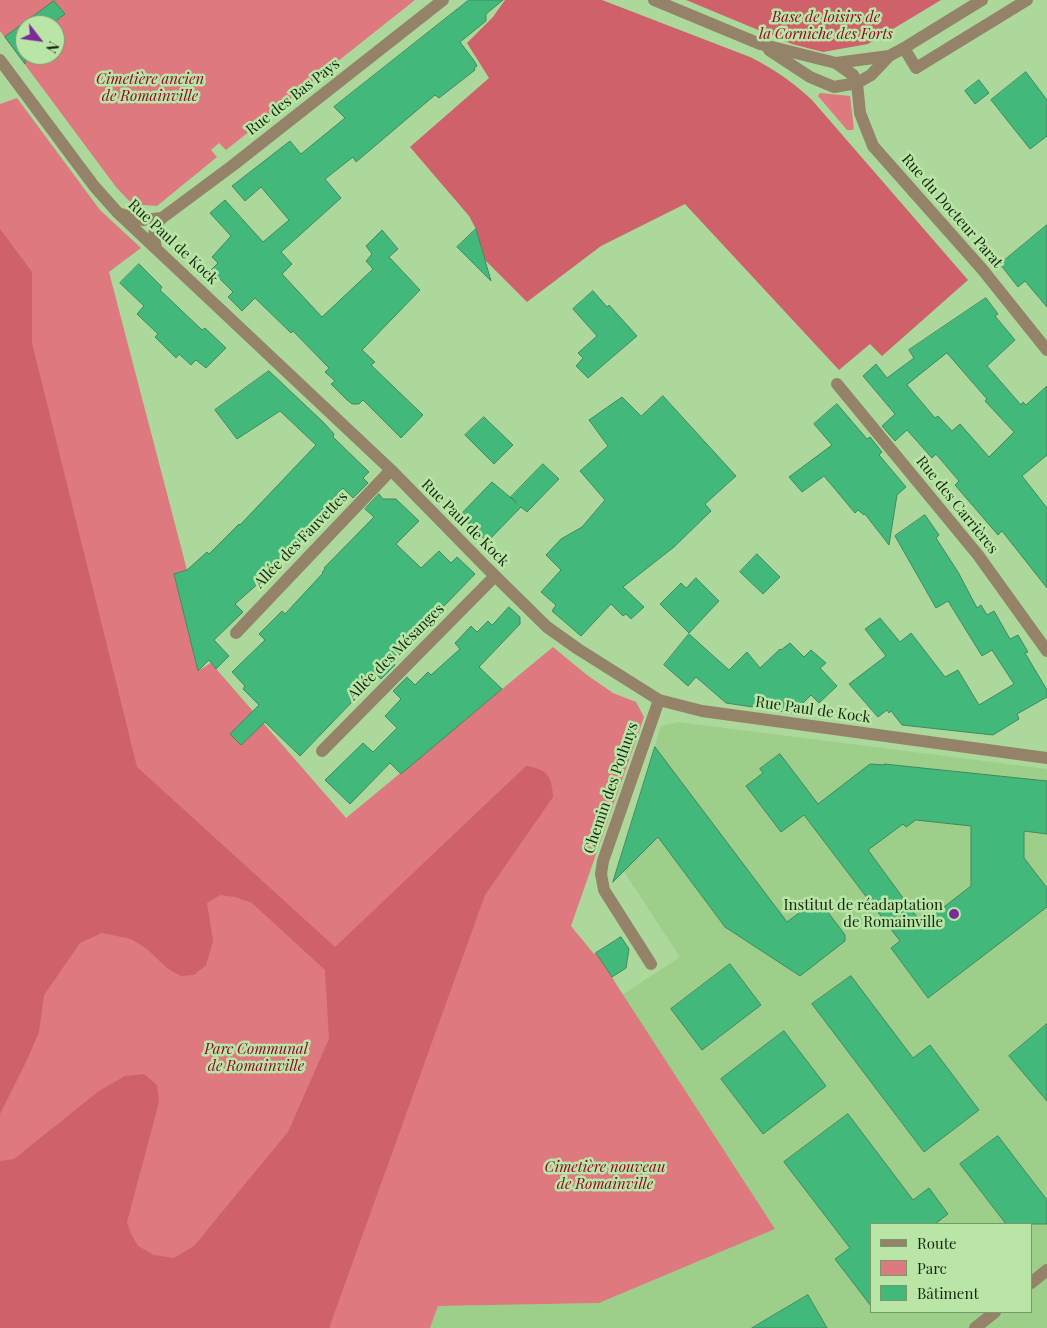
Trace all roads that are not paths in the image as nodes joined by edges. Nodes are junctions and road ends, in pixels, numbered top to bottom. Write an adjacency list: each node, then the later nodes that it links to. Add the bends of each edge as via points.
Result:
1 (443, 0): 12 (street, Rue des Bas Pays)
2 (654, 0): 5 (street)
3 (982, 0): 6 (street)
4 (1027, 0): 6 (street, via 916,68)
5 (760, 44): 9 (street); 10 (street, via 810,78 834,87)
6 (904, 48): 7 (street)
7 (888, 56): 9 (street); 10 (street, via 871,75)
8 (0, 60): 11 (street, Rue Paul de Kock, via 94,186)
9 (836, 62): 10 (street, via 853,75)
10 (856, 83): 14 (street, Rue du Docteur Parat, via 860,113 873,146 982,269)
11 (118, 213): 12 (street, via 143,220); 13 (street, Rue Paul de Kock)
12 (162, 218): 13 (street, via 153,234)
13 (156, 248): 16 (street, Rue Paul de Kock)
14 (1047, 350)
15 (837, 384): 19 (street, Rue des Carrières, via 978,555)
16 (390, 470): 17 (street, Rue Paul de Kock); 18 (street, Allée des Fauvettes)
17 (495, 576): 20 (street, Rue Paul de Kock, via 547,627); 21 (street, Allée des Mésanges)
18 (236, 633)
19 (1047, 651)
20 (659, 700): 22 (street, Rue Paul de Kock, via 702,711); 23 (street, Chemin des Pothuys, via 601,874 604,890)
21 (322, 751)
22 (1047, 758)
23 (651, 964)
24 (1047, 1270): 25 (street)
25 (1032, 1282)
26 (994, 1313): 27 (street)
27 (975, 1328)

